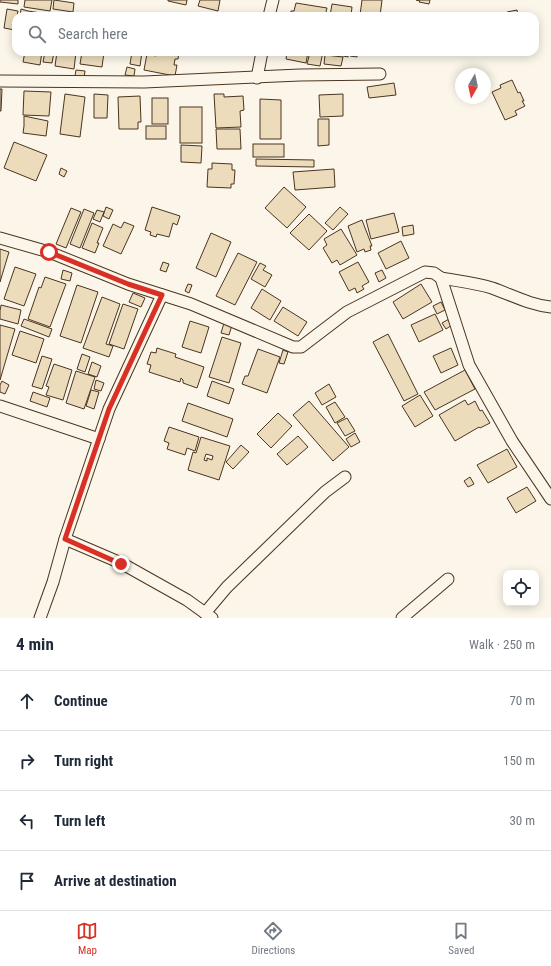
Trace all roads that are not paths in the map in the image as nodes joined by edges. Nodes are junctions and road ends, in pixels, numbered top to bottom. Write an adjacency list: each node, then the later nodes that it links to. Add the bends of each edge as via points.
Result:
1 (273, 0): 2 (street)
2 (270, 12)
3 (261, 56): 5 (street)
4 (380, 74): 5 (street)
5 (257, 78): 6 (street, via 144,82)
6 (0, 81)
7 (0, 238): 9 (street, via 49,252)
8 (441, 278): 9 (street, via 434,273 425,272 346,312 301,347 293,347 191,304); 10 (street, via 492,288); 14 (street, via 469,365 512,441)
9 (162, 295): 12 (street, via 109,409)
10 (551, 307)
11 (0, 406): 12 (street)
12 (99, 439): 15 (street)
13 (345, 477): 17 (street, via 325,492 227,587)
14 (551, 499)
15 (65, 539): 17 (street, via 121,564); 18 (street)
16 (448, 579): 19 (street)
17 (209, 615)
18 (40, 618)
19 (402, 618)

